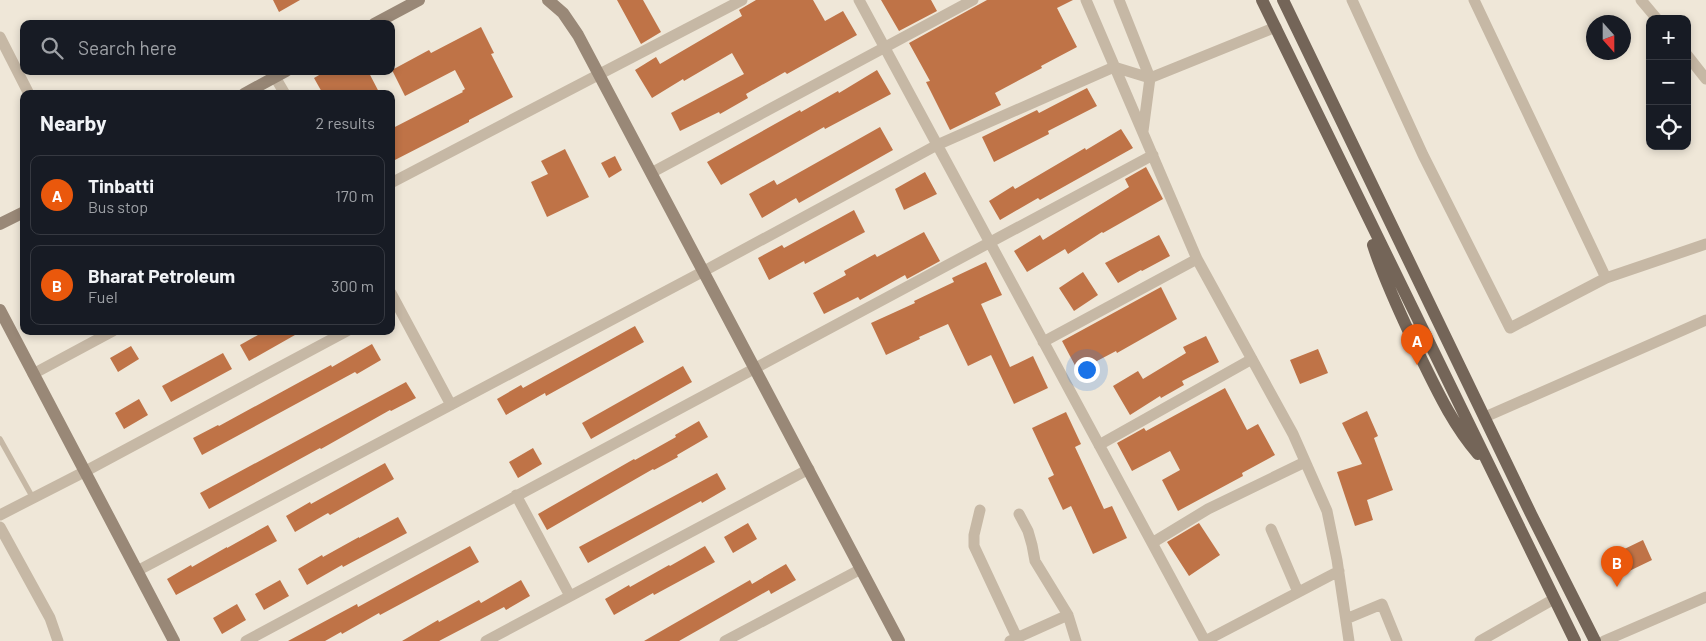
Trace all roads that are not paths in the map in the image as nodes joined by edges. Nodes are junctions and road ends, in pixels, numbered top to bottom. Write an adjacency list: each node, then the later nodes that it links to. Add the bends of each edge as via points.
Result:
1 (418, 0): 14 (main road)
2 (548, 0): 22 (main road, via 571,24)
3 (742, 0): 22 (street)
4 (858, 0): 17 (street)
5 (973, 0): 17 (street)
6 (1086, 0): 19 (street)
7 (1119, 0): 23 (street)
8 (1262, 0): 15 (main road)
9 (1284, 0): 50 (main road)
10 (1352, 0): 39 (street, via 1510,328)
11 (1474, 0): 39 (street)
12 (1641, 0): 13 (street)
13 (1654, 15)
14 (381, 20)
15 (1276, 27): 23 (street); 70 (main road, via 1371,225 1380,265 1423,362 1462,435 1490,469)
16 (0, 37): 25 (street)
17 (884, 48): 29 (street); 31 (street)
18 (1691, 60): 24 (street)
19 (1114, 67): 23 (street); 28 (street); 29 (street)
20 (279, 75): 26 (main road)
21 (281, 75): 27 (street)
22 (599, 75): 31 (main road); 32 (street)
23 (1150, 78): 28 (street)
24 (1706, 79)
25 (27, 90)
26 (251, 90)
27 (284, 90)
28 (1143, 131): 30 (street)
29 (937, 145): 35 (street); 38 (street)
30 (1153, 154): 35 (street); 37 (street)
31 (651, 173): 38 (main road)
32 (395, 181)
33 (20, 214): 34 (main road)
34 (0, 224)
35 (990, 243): 45 (street); 47 (street)
36 (1706, 244): 39 (street)
37 (1197, 259): 45 (street); 46 (street)
38 (704, 271): 47 (main road); 49 (street)
39 (1606, 278)
40 (395, 308): 49 (street)
41 (0, 310): 48 (main road)
42 (1706, 320): 50 (street)
43 (106, 335): 48 (street)
44 (340, 335): 55 (street)
45 (1043, 342): 52 (street)
46 (1252, 359): 52 (street); 53 (street)
47 (756, 369): 54 (main road); 56 (street)
48 (33, 374): 55 (main road)
49 (451, 405): 66 (street)
50 (1485, 417): 86 (main road)
51 (0, 439): 57 (lane)
52 (1099, 445): 63 (street)
53 (1305, 462): 63 (street, via 1208,509); 65 (street, via 1327,511)
54 (808, 469): 64 (main road); 68 (street)
55 (84, 472): 57 (street); 66 (main road)
56 (516, 495): 68 (street); 76 (street)
57 (33, 498): 60 (street)
58 (980, 510): 73 (street, via 974,546)
59 (1019, 514): 71 (street, via 1028,531 1035,561)
60 (0, 515)
61 (0, 527): 74 (street, via 50,618)
62 (1271, 529): 67 (street)
63 (1152, 543): 81 (street)
64 (861, 569): 78 (street); 79 (main road)
65 (1339, 570): 67 (street); 72 (street)
66 (137, 571): 75 (main road)
67 (1298, 592): 81 (street)
68 (570, 596): 77 (street)
69 (1706, 597): 87 (street)
70 (1554, 599): 84 (street); 85 (main road)
71 (1068, 615): 73 (street); 80 (street)
72 (1346, 619): 82 (street); 83 (street, via 1382,604)
73 (1013, 639)
74 (58, 641)
75 (174, 641)
76 (246, 641)
77 (486, 641)
78 (725, 641)
79 (899, 641)
80 (1076, 641)
81 (1205, 641)
82 (1349, 641)
83 (1397, 641)
84 (1480, 641)
85 (1575, 641)
86 (1595, 641)
87 (1604, 641)

